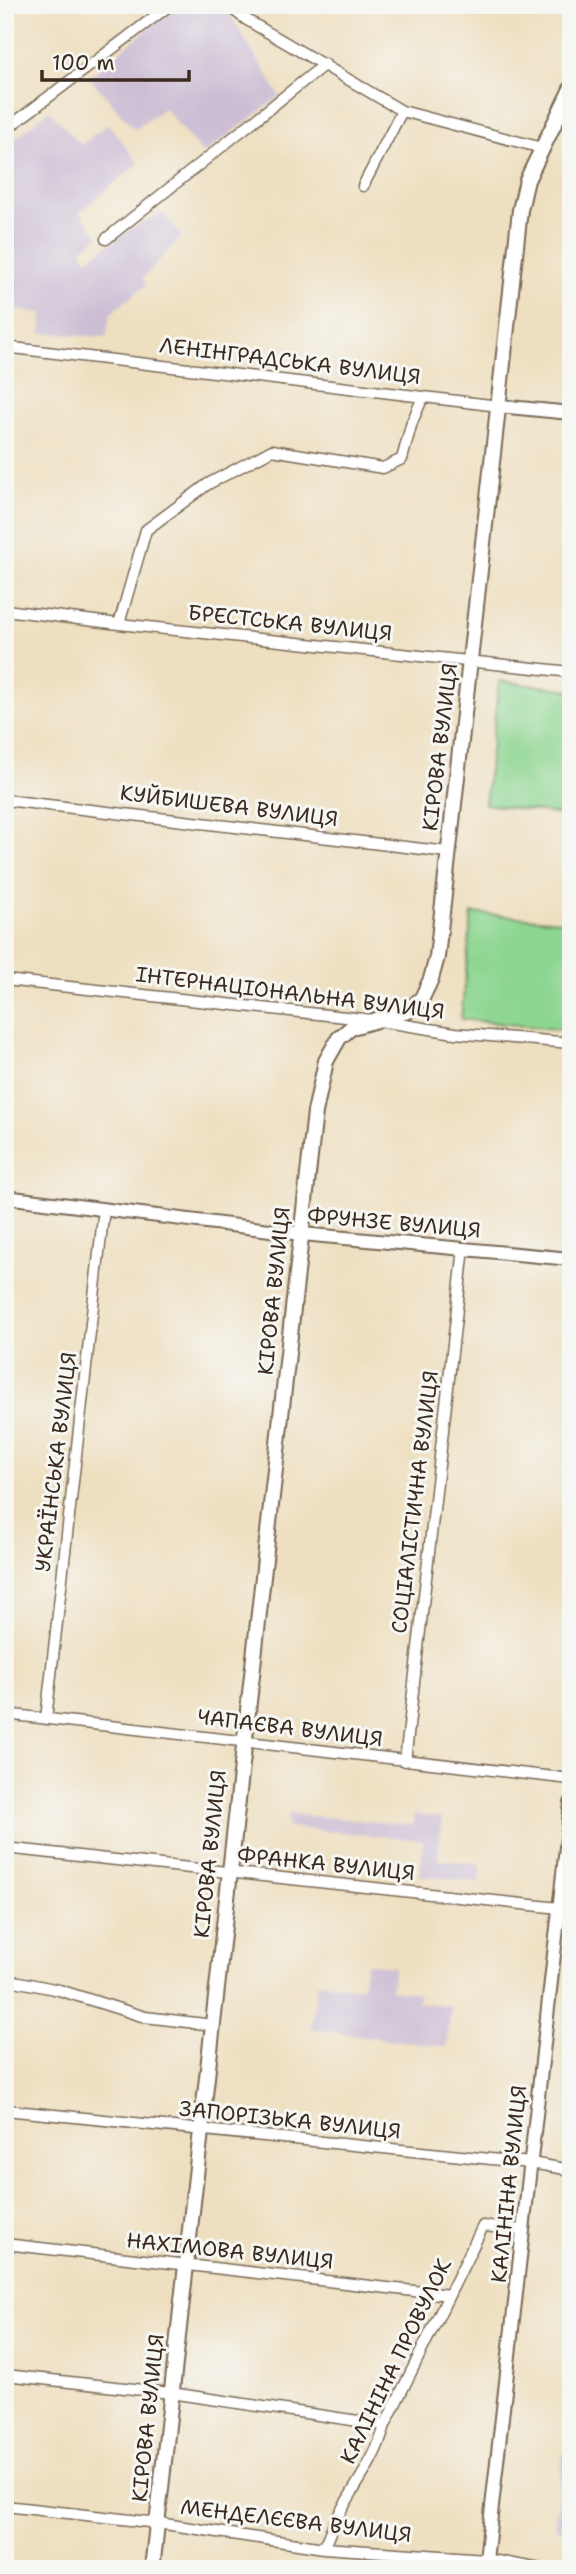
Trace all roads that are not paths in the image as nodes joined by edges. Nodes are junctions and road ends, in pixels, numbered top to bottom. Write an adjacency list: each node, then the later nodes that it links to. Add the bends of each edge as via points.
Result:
1 (170, 5): 6 (street)
2 (228, 5): 3 (street)
3 (325, 64): 5 (street); 9 (street)
4 (571, 89): 7 (main road, КІРОВА ВУЛИЦЯ)
5 (402, 111): 7 (street); 8 (street)
6 (5, 130)
7 (542, 148): 12 (main road, КІРОВА ВУЛИЦЯ, via 520,210)
8 (363, 186)
9 (106, 239)
10 (5, 347): 11 (street, ЛЕНІНГРАДСЬКА ВУЛИЦЯ)
11 (423, 397): 12 (street, ЛЕНІНГРАДСЬКА ВУЛИЦЯ); 15 (street, via 402,459 383,468 271,450 208,484 146,530)
12 (499, 406): 13 (street, ЛЕНІНГРАДСЬКА ВУЛИЦЯ); 16 (main road, КІРОВА ВУЛИЦЯ)
13 (571, 413)
14 (5, 610): 15 (street, БРЕСТСЬКА ВУЛИЦЯ)
15 (119, 624): 16 (street, БРЕСТСЬКА ВУЛИЦЯ)
16 (471, 660): 17 (street, БРЕСТСЬКА ВУЛИЦЯ); 19 (main road, КІРОВА ВУЛИЦЯ)
17 (571, 672)
18 (5, 800): 19 (street, КУЙБИШЕВА ВУЛИЦЯ)
19 (448, 852): 21 (main road, КІРОВА ВУЛИЦЯ, via 432,979 408,1011)
20 (5, 980): 21 (street, ІНТЕРНАЦІОНАЛЬНА ВУЛИЦЯ)
21 (373, 1020): 22 (street, ІНТЕРНАЦІОНАЛЬНА ВУЛИЦЯ); 25 (main road, КІРОВА ВУЛИЦЯ, via 352,1027 339,1038 326,1061 315,1112)
22 (571, 1043)
23 (5, 1197): 24 (street, ФРУНЗЕ ВУЛИЦЯ)
24 (104, 1209): 25 (street, ФРУНЗЕ ВУЛИЦЯ); 29 (street, УКРАЇНСЬКА ВУЛИЦЯ)
25 (302, 1234): 26 (street, ФРУНЗЕ ВУЛИЦЯ); 30 (main road, КІРОВА ВУЛИЦЯ)
26 (464, 1248): 27 (street, ФРУНЗЕ ВУЛИЦЯ); 31 (street, СОЦІАЛІСТИЧНА ВУЛИЦЯ)
27 (571, 1259)
28 (5, 1714): 29 (street, ЧАПАЄВА ВУЛИЦЯ)
29 (46, 1719): 30 (street, ЧАПАЄВА ВУЛИЦЯ)
30 (243, 1742): 31 (street, ЧАПАЄВА ВУЛИЦЯ); 35 (main road, КІРОВА ВУЛИЦЯ)
31 (405, 1761): 32 (street, ЧАПАЄВА ВУЛИЦЯ)
32 (571, 1779)
33 (571, 1803): 36 (street, КАЛІНІНА ВУЛИЦЯ)
34 (5, 1848): 35 (street, ФРАНКА ВУЛИЦЯ)
35 (229, 1872): 36 (street, ФРАНКА ВУЛИЦЯ); 38 (main road, КІРОВА ВУЛИЦЯ)
36 (559, 1908): 41 (street, КАЛІНІНА ВУЛИЦЯ)
37 (5, 1979): 38 (street, via 59,1990 145,2017)
38 (212, 2025): 40 (main road, КІРОВА ВУЛИЦЯ)
39 (5, 2110): 40 (street, ЗАПОРІЗЬКА ВУЛИЦЯ)
40 (202, 2131): 41 (street, ЗАПОРІЗЬКА ВУЛИЦЯ); 45 (main road, КІРОВА ВУЛИЦЯ)
41 (531, 2163): 42 (street, ЗАПОРІЗЬКА ВУЛИЦЯ); 43 (street, КАЛІНІНА ВУЛИЦЯ)
42 (571, 2170)
43 (523, 2230): 46 (street, КАЛІНІНА ПРОВУЛОК, via 483,2225); 54 (street, КАЛІНІНА ВУЛИЦЯ)
44 (5, 2244): 45 (street, НАХІМОВА ВУЛИЦЯ)
45 (187, 2266): 46 (street, НАХІМОВА ВУЛИЦЯ); 48 (main road, КІРОВА ВУЛИЦЯ)
46 (449, 2295): 49 (street, КАЛІНІНА ПРОВУЛОК)
47 (5, 2375): 48 (street)
48 (171, 2393): 49 (street); 51 (main road, КІРОВА ВУЛИЦЯ)
49 (385, 2425): 52 (street, КАЛІНІНА ПРОВУЛОК, via 380,2443)
50 (5, 2506): 51 (street, МЕНДЕЛЄЄВА ВУЛИЦЯ)
51 (158, 2523): 52 (street, МЕНДЕЛЄЄВА ВУЛИЦЯ); 55 (main road, КІРОВА ВУЛИЦЯ)
52 (324, 2548): 53 (street, МЕНДЕЛЄЄВА ВУЛИЦЯ)
53 (390, 2553): 54 (street, МЕНДЕЛЄЄВА ВУЛИЦЯ); 56 (street)
54 (486, 2564): 57 (street, МЕНДЕЛЄЄВА ВУЛИЦЯ)
55 (152, 2569)
56 (388, 2569)
57 (540, 2569)

